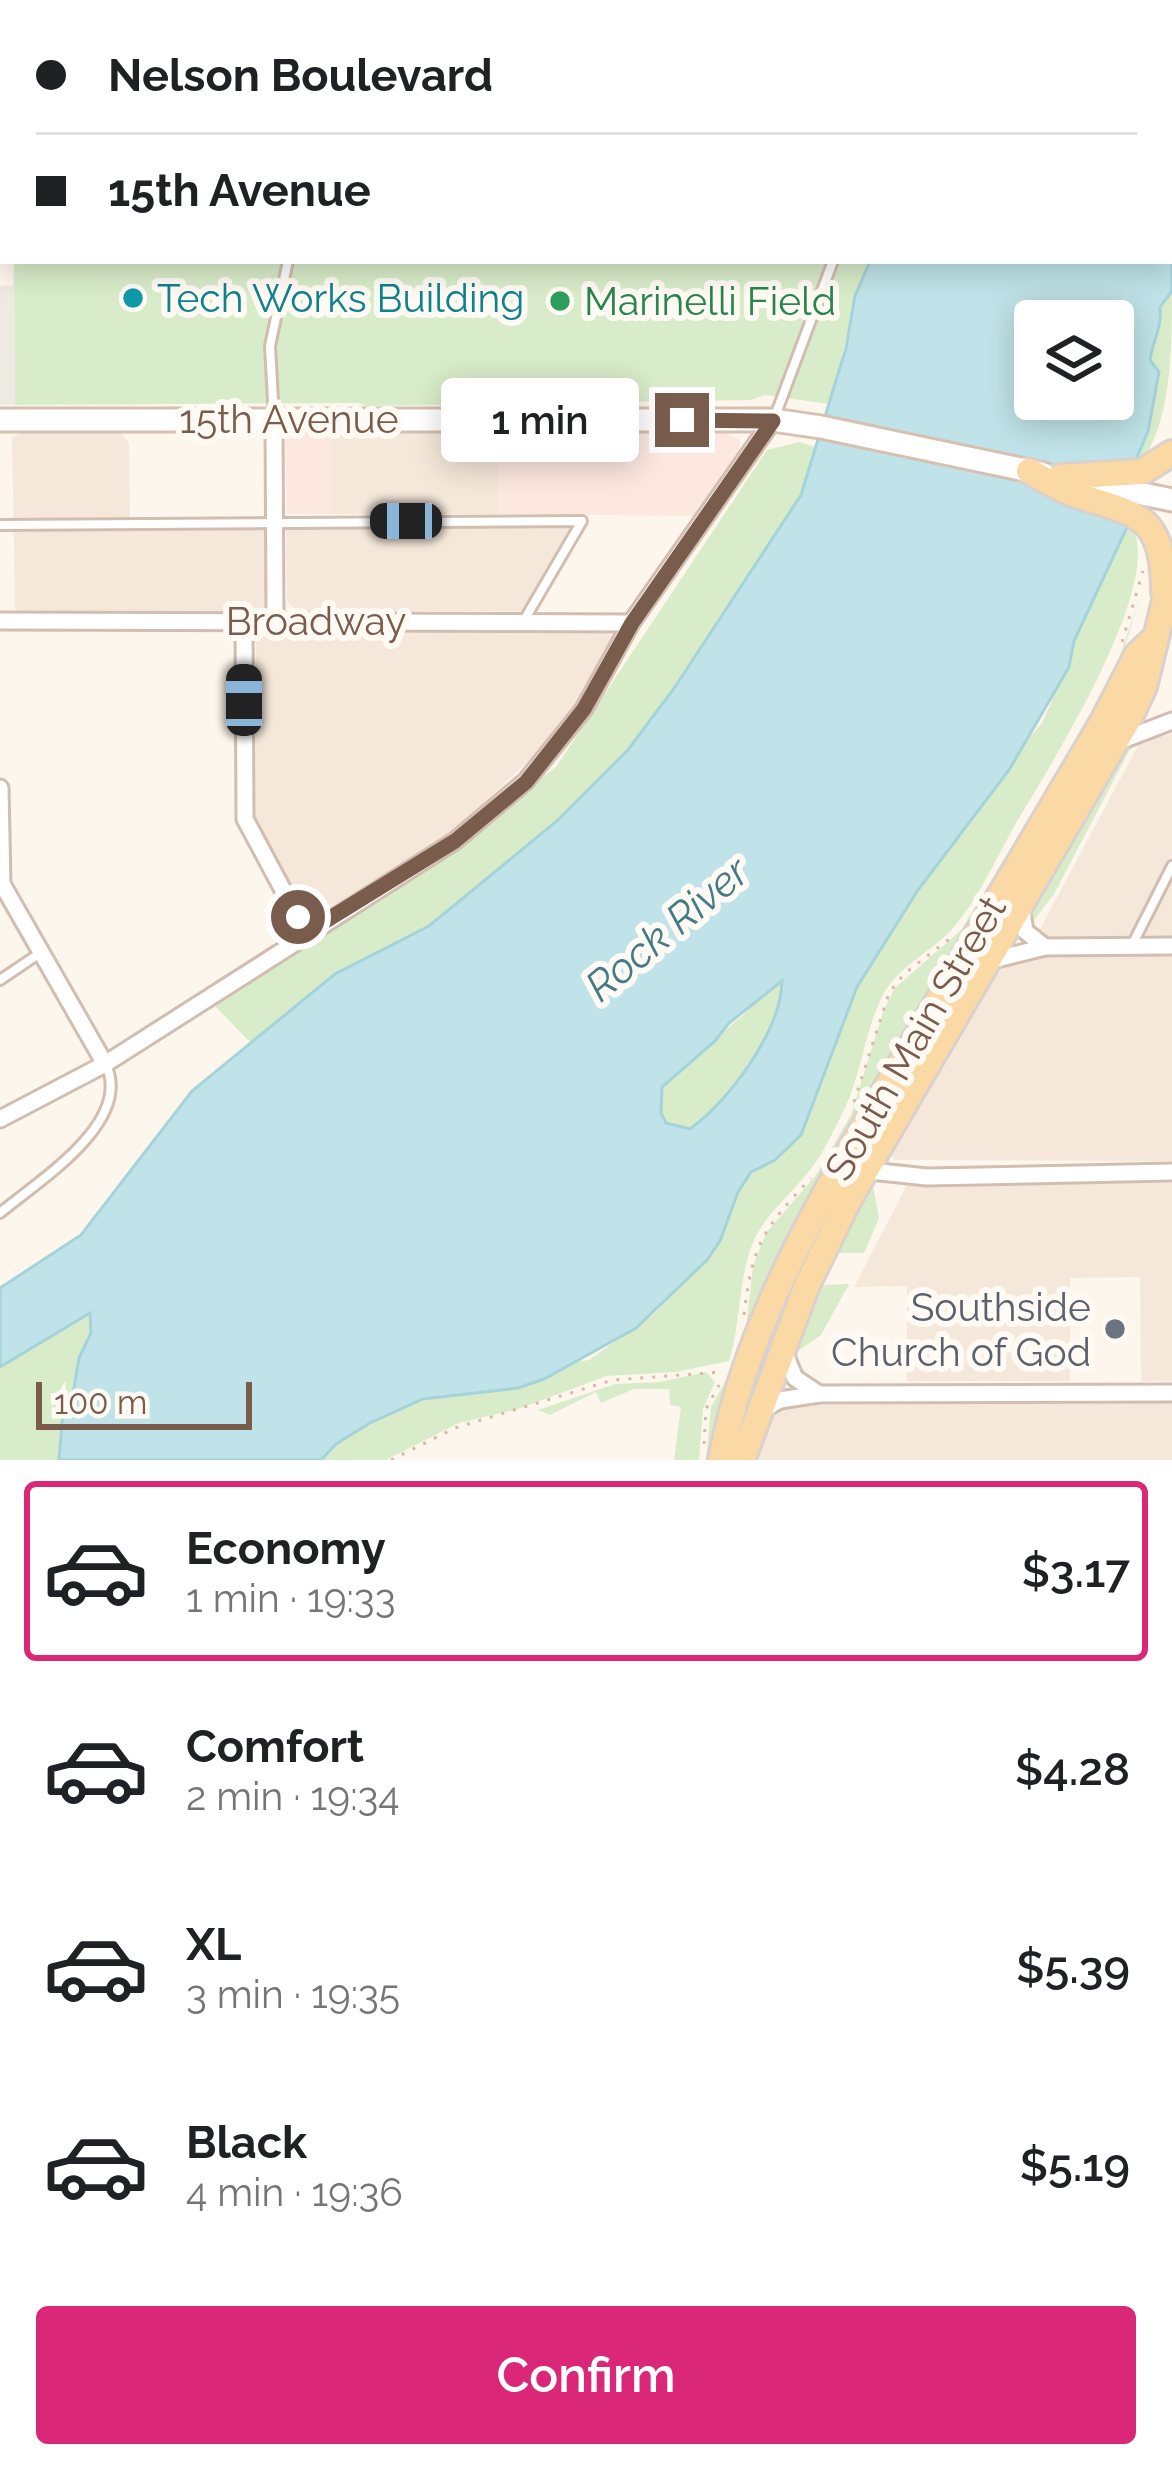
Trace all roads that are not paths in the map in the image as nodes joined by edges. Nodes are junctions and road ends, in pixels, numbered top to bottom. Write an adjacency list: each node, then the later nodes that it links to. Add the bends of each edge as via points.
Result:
1 (287, 264): 3 (lane, via 270,346)
2 (832, 264): 5 (lane)
3 (274, 418): 4 (main road, 15th Avenue); 5 (main road, 15th Avenue); 10 (street)
4 (0, 420)
5 (773, 421): 7 (main road, 15th Avenue); 18 (street)
6 (1163, 460): 8 (main road, via 1121,476)
7 (1029, 471): 8 (main road, 15th Avenue); 13 (main road, via 1069,493 1127,509 1148,529 1160,556)
8 (1059, 477): 9 (main road, 15th Avenue)
9 (1172, 500)
10 (275, 521): 11 (lane); 16 (street); 17 (lane, via 582,521)
11 (0, 525)
12 (1172, 572): 13 (main road, South Main Street)
13 (1163, 620): 19 (main road, South Main Street); 35 (main road, South Main Street, via 1136,655)
14 (0, 621): 15 (street, Broadway)
15 (244, 621): 16 (street, Broadway); 26 (street, via 245,819)
16 (275, 621): 17 (street, Broadway)
17 (523, 622): 18 (street, Broadway)
18 (632, 623): 26 (street, via 584,709 526,782 455,841)
19 (1144, 687): 20 (street); 21 (main road, South Main Street)
20 (1172, 721): 21 (street)
21 (1118, 742): 25 (main road, South Main Street)
22 (0, 788): 24 (street)
23 (1172, 866): 28 (lane)
24 (1, 884): 30 (street)
25 (1021, 908): 27 (street, via 1025,931); 31 (main road, South Main Street)
26 (306, 933): 33 (street)
27 (1046, 946): 28 (street); 31 (street)
28 (1132, 946): 29 (street)
29 (1172, 946)
30 (41, 952): 32 (lane); 33 (street)
31 (989, 962): 35 (main road, South Main Street)
32 (0, 980)
33 (105, 1064): 34 (street); 37 (lane, via 113,1090 102,1119)
34 (0, 1119)
35 (853, 1166): 36 (street, via 927,1177); 38 (main road, South Main Street); 42 (main road, South Main Street, via 776,1294)
36 (1172, 1172)
37 (0, 1213)
38 (782, 1346): 40 (street, via 795,1378); 41 (main road, South Main Street)
39 (1172, 1393): 40 (street)
40 (819, 1394): 41 (street)
41 (760, 1411): 43 (main road, South Main Street)
42 (712, 1454)
43 (742, 1460)

